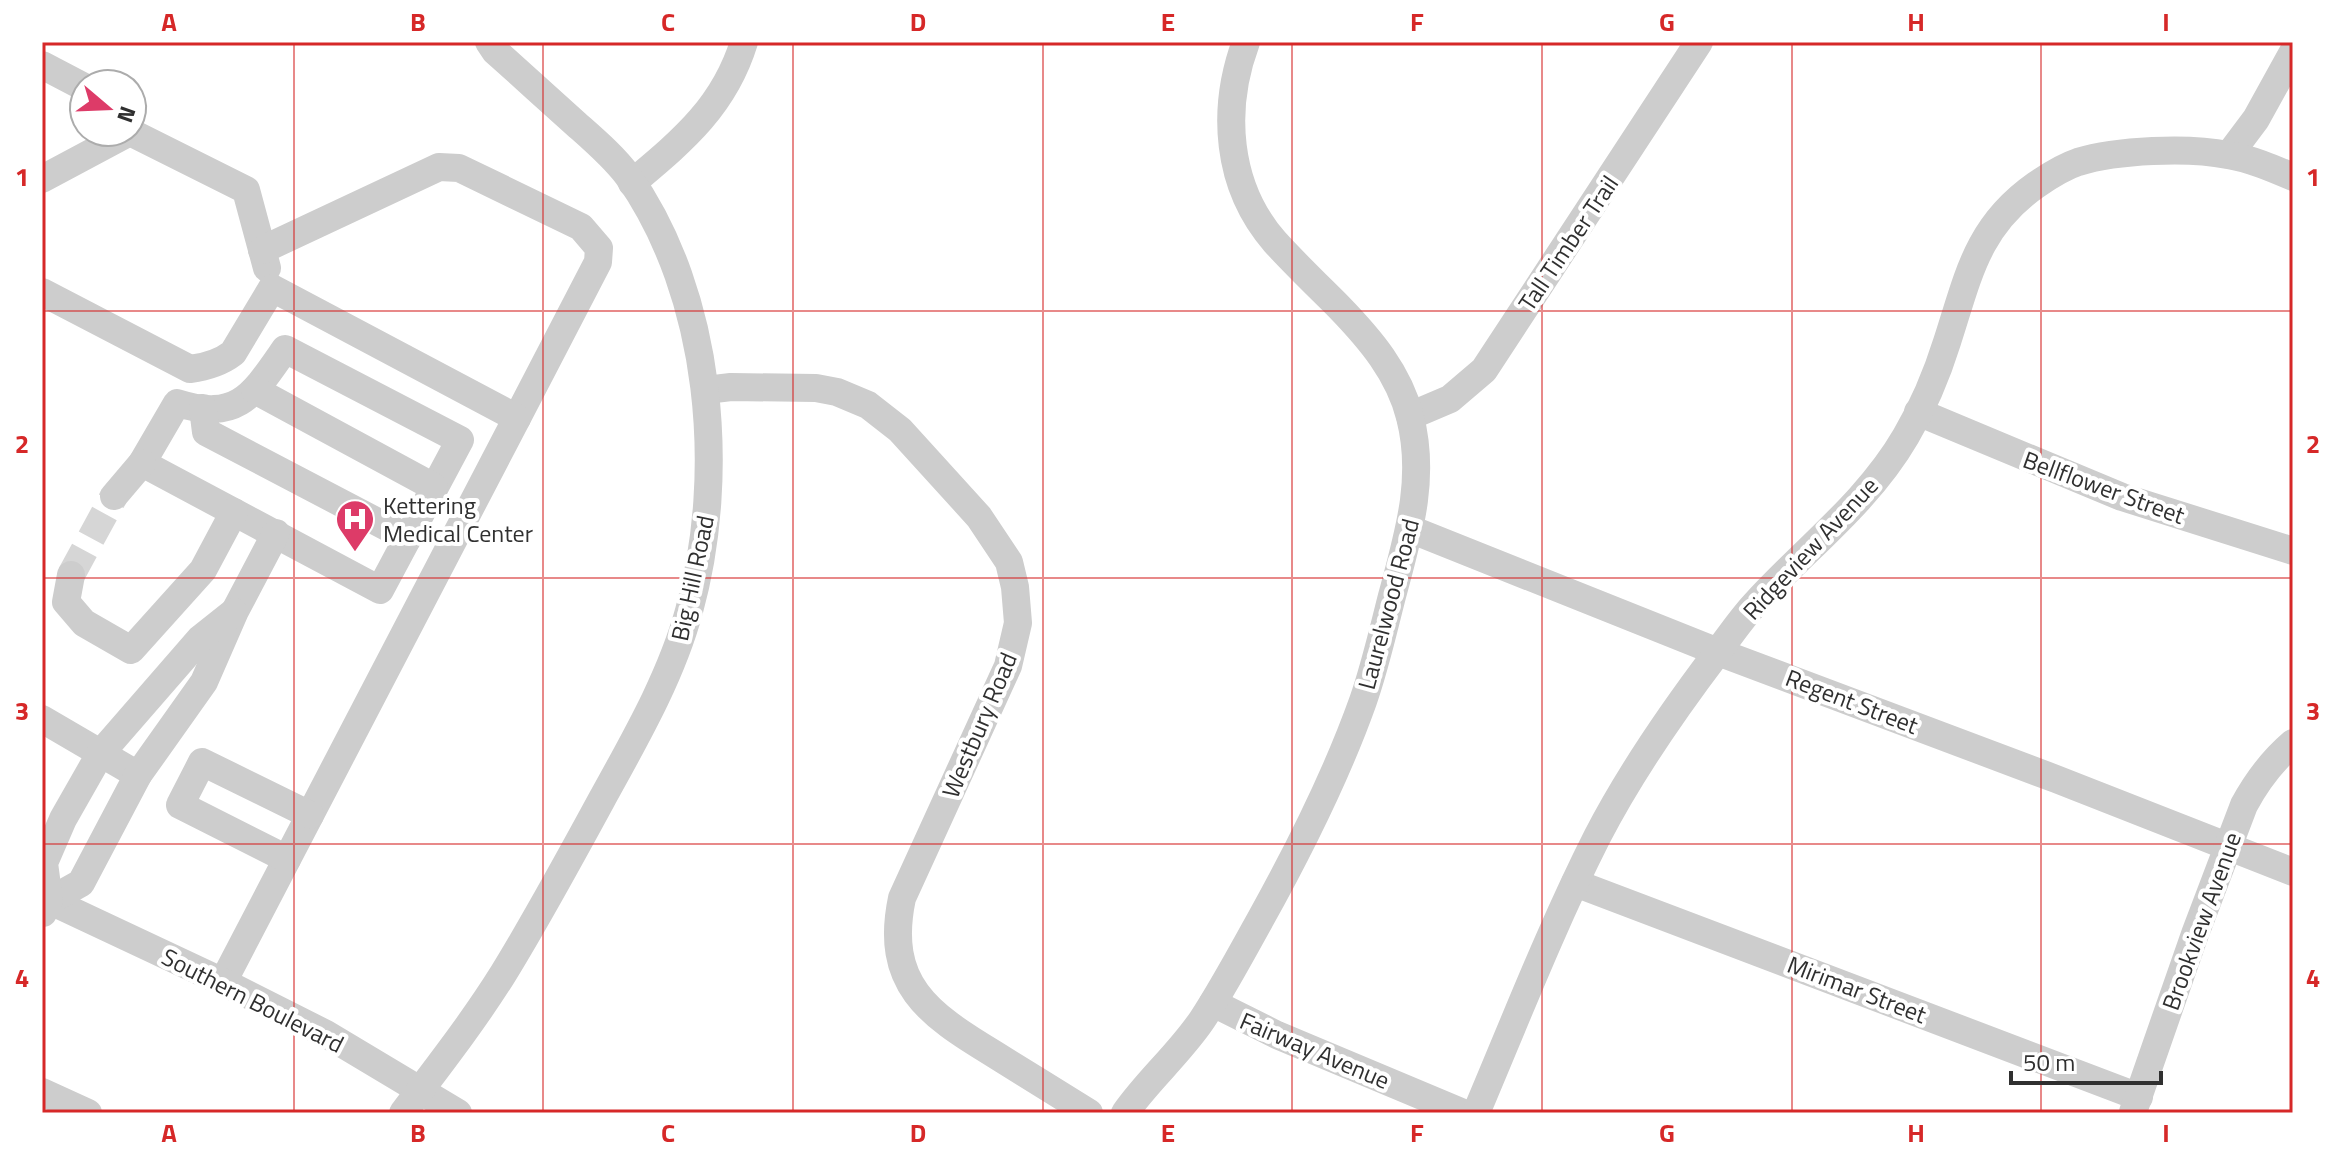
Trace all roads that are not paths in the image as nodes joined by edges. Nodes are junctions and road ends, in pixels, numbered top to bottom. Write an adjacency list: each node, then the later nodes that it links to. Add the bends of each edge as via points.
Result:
1 (489, 42): 13 (street, Big Hill Road)
2 (744, 42): 13 (street, via 734,71 695,129)
3 (1246, 42): 21 (street, Laurelwood Road, via 1231,113 1231,143 1244,191 1273,240 1368,337)
4 (1699, 42): 21 (street, Tall Timber Trail, via 1484,370 1450,399)
5 (2293, 52): 10 (street)
6 (42, 65): 7 (street)
7 (68, 79)
8 (148, 141): 14 (street, via 246,190)
9 (100, 148): 12 (street)
10 (2229, 155): 11 (street, Ridgeview Avenue); 20 (street, Ridgeview Avenue, via 2110,155 2078,162 2034,187 1979,249)
11 (2293, 177)
12 (42, 179)
13 (632, 183): 18 (street, Big Hill Road, via 676,273)
14 (262, 250): 15 (street); 22 (street, via 439,167 459,168 581,227 599,248 598,262)
15 (272, 288): 16 (street, via 233,353 190,369); 22 (street)
16 (42, 292)
17 (255, 390): 19 (street, via 239,404); 24 (street); 24 (street, via 285,349 460,440)
18 (706, 390): 46 (street, Big Hill Road, via 708,507 689,611 672,660 623,762 501,976); 52 (street, Westbury Road, via 816,388 868,405 900,430 979,517 1009,562 1018,612 1012,651 902,898 898,942 909,982 936,1016)
19 (203, 408): 23 (street, via 177,403); 29 (street, via 206,432)
20 (1918, 412): 30 (street, Bellflower Street, via 2122,497); 33 (street, Ridgeview Avenue, via 1875,481 1753,606)
21 (1410, 416): 27 (street, Laurelwood Road, via 1417,468)
22 (517, 418): 38 (street)
23 (142, 463): 25 (street); 26 (street)
24 (434, 487): 29 (street)
25 (114, 496)
26 (234, 512): 28 (street); 31 (street, via 203,570 131,650 84,623 66,602)
27 (1410, 529): 33 (street, Regent Street); 45 (street, Laurelwood Road, via 1347,744 1287,871)
28 (276, 533): 29 (street, via 380,590); 32 (street)
29 (408, 538)
30 (2293, 551)
31 (71, 575)
32 (235, 611): 36 (street, via 200,639); 37 (street, via 204,682)
33 (1718, 652): 39 (street, Regent Street); 42 (street, Ridgeview Avenue, via 1631,777)
34 (42, 719): 36 (street)
35 (2293, 743): 39 (street, Brookview Avenue, via 2254,787)
36 (100, 754): 37 (street); 43 (street, via 44,863)
37 (138, 775): 43 (street, via 81,883)
38 (310, 815): 40 (street); 40 (street, via 202,762 185,794 180,805)
39 (2227, 845): 41 (street, Regent Street); 48 (street, Brookview Avenue)
40 (287, 859): 44 (street)
41 (2293, 872)
42 (1575, 883): 48 (street, Mirimar Street); 55 (street, Ridgeview Avenue)
43 (44, 904): 44 (street, Southern Boulevard)
44 (223, 982): 46 (street, Southern Boulevard)
45 (1213, 1003): 53 (street, Laurelwood Road, via 1172,1061); 54 (street, Fairway Avenue)
46 (420, 1090): 50 (street, Big Hill Road); 51 (street, Southern Boulevard)
47 (42, 1092): 49 (street)
48 (2136, 1105)
49 (88, 1113)
50 (403, 1113)
51 (458, 1113)
52 (1089, 1113)
53 (1125, 1113)
54 (1463, 1113)
55 (1476, 1113)

